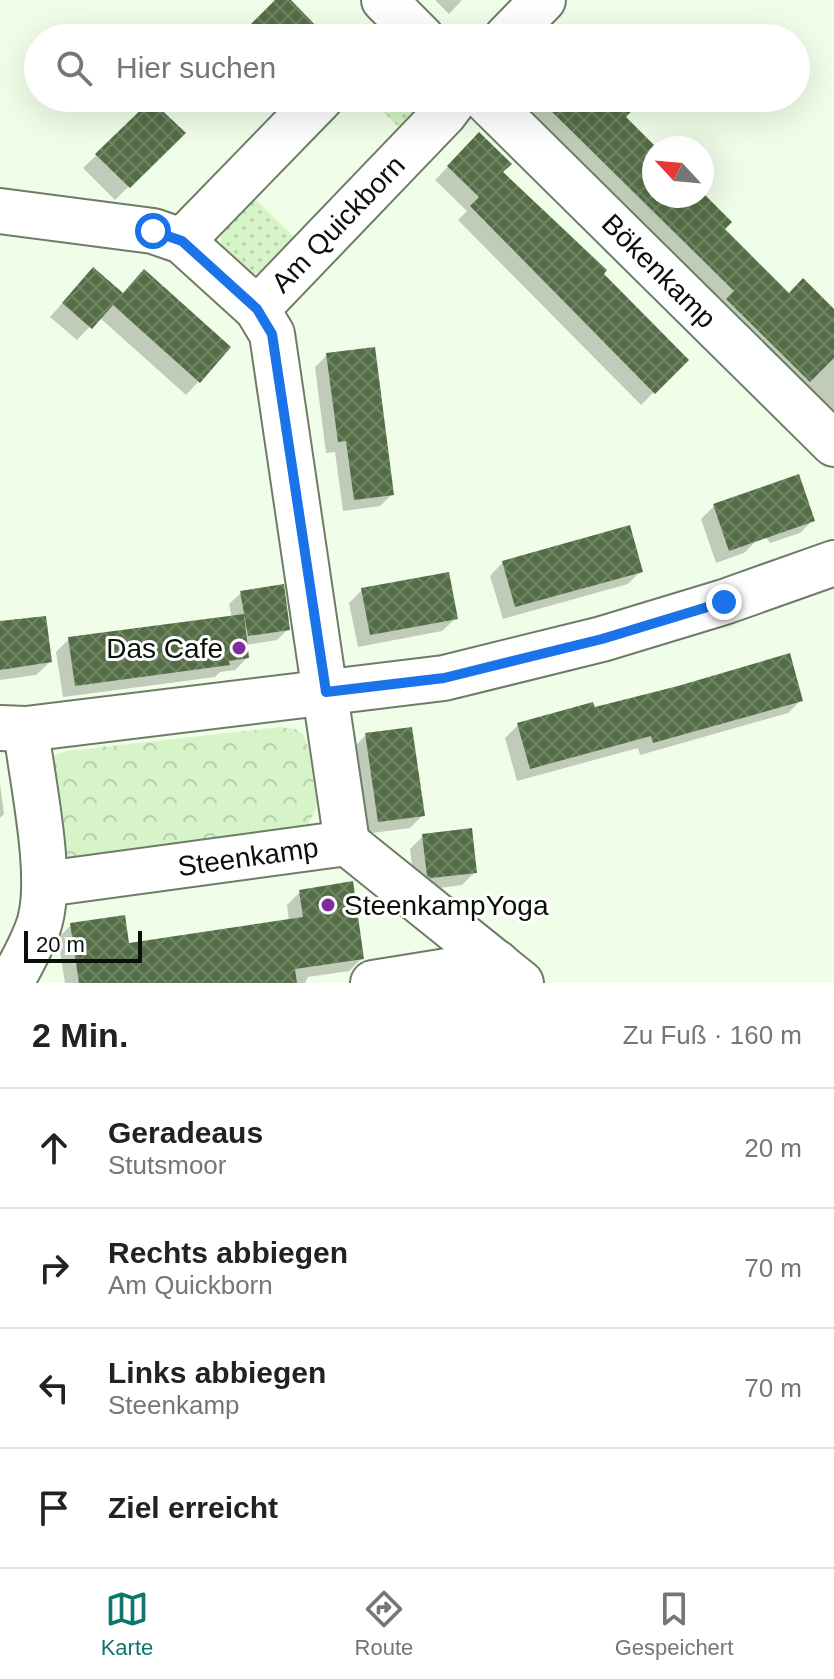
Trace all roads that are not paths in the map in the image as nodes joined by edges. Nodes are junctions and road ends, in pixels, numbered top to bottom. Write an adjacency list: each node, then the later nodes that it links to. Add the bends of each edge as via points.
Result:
1 (543, 0): 2 (street)
2 (520, 24)
3 (307, 112): 7 (street)
4 (446, 112): 8 (street, Am Quickborn)
5 (498, 112): 9 (street, Bökenkamp)
6 (0, 211): 7 (street, via 153,231)
7 (182, 241): 8 (street)
8 (257, 309): 11 (street, Am Quickborn, via 272,334)
9 (834, 444)
10 (834, 563): 11 (street, via 602,639 444,678)
11 (326, 692): 12 (street); 13 (street, Steenkamp)
12 (13, 729): 14 (street)
13 (347, 843): 14 (street, Steenkamp); 15 (street)
14 (45, 884): 16 (street, via 41,919)
15 (509, 973): 17 (street)
16 (11, 983)
17 (373, 983)

